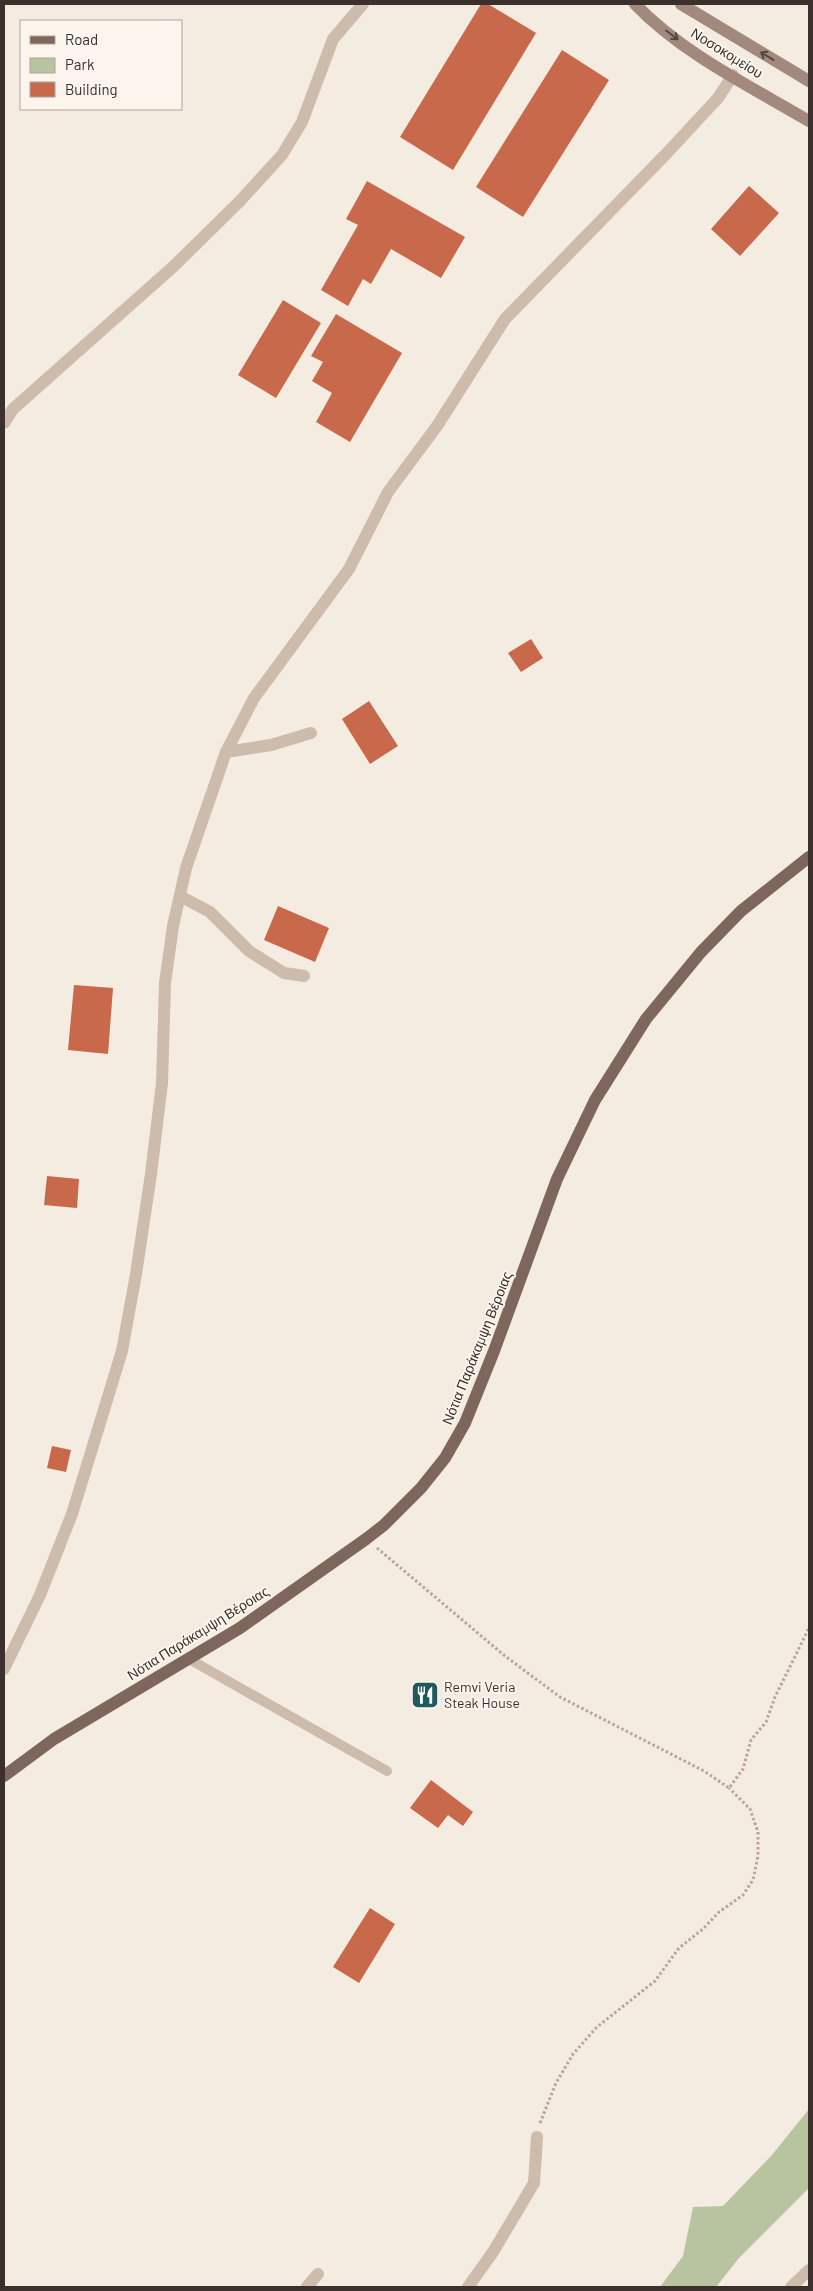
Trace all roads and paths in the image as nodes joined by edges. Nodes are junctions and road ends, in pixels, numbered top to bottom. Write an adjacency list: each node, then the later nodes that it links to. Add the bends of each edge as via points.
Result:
1 (363, 4): 7 (street, via 333,39 302,122 282,156 174,266 13,409)
2 (635, 4): 4 (street, Νοσοκομείου, one-way to 4, via 693,51)
3 (681, 4): 5 (street, Νοσοκομείου, one-way to 3)
4 (733, 75): 6 (street, Νοσοκομείου); 9 (street, via 718,98 680,139 505,319 437,426 388,492 349,569 254,698)
5 (809, 81)
6 (809, 121)
7 (4, 423)
8 (311, 733): 9 (street, via 271,745)
9 (226, 752): 11 (street, via 186,868)
10 (809, 857): 13 (main road, Νότια Παράκαμψη Βέροιας, via 741,911 701,952 646,1019 595,1100 557,1179 465,1423 445,1458 421,1488)
11 (180, 896): 12 (street, via 210,912 249,951 284,973); 16 (street, via 165,983 162,1083 151,1174 122,1351 72,1514 40,1595)
12 (304, 976)
13 (366, 1539): 15 (main road, Νότια Παράκαμψη Βέροιας, via 240,1628); 19 (path, via 560,1697 704,1771)
14 (809, 1628): 19 (path, via 766,1722 751,1740 743,1769)
15 (189, 1659): 17 (lane); 18 (main road, Νότια Παράκαμψη Βέροιας, via 54,1739)
16 (4, 1669)
17 (387, 1771)
18 (4, 1776)
19 (729, 1788): 20 (path, via 750,1809 758,1832 754,1880 743,1895 679,1948 655,1981 597,2027 573,2054 556,2082 541,2117)
20 (537, 2137): 24 (street, via 534,2183)
21 (809, 2270): 25 (street)
22 (318, 2274): 23 (street)
23 (307, 2287)
24 (468, 2287)
25 (791, 2287)

